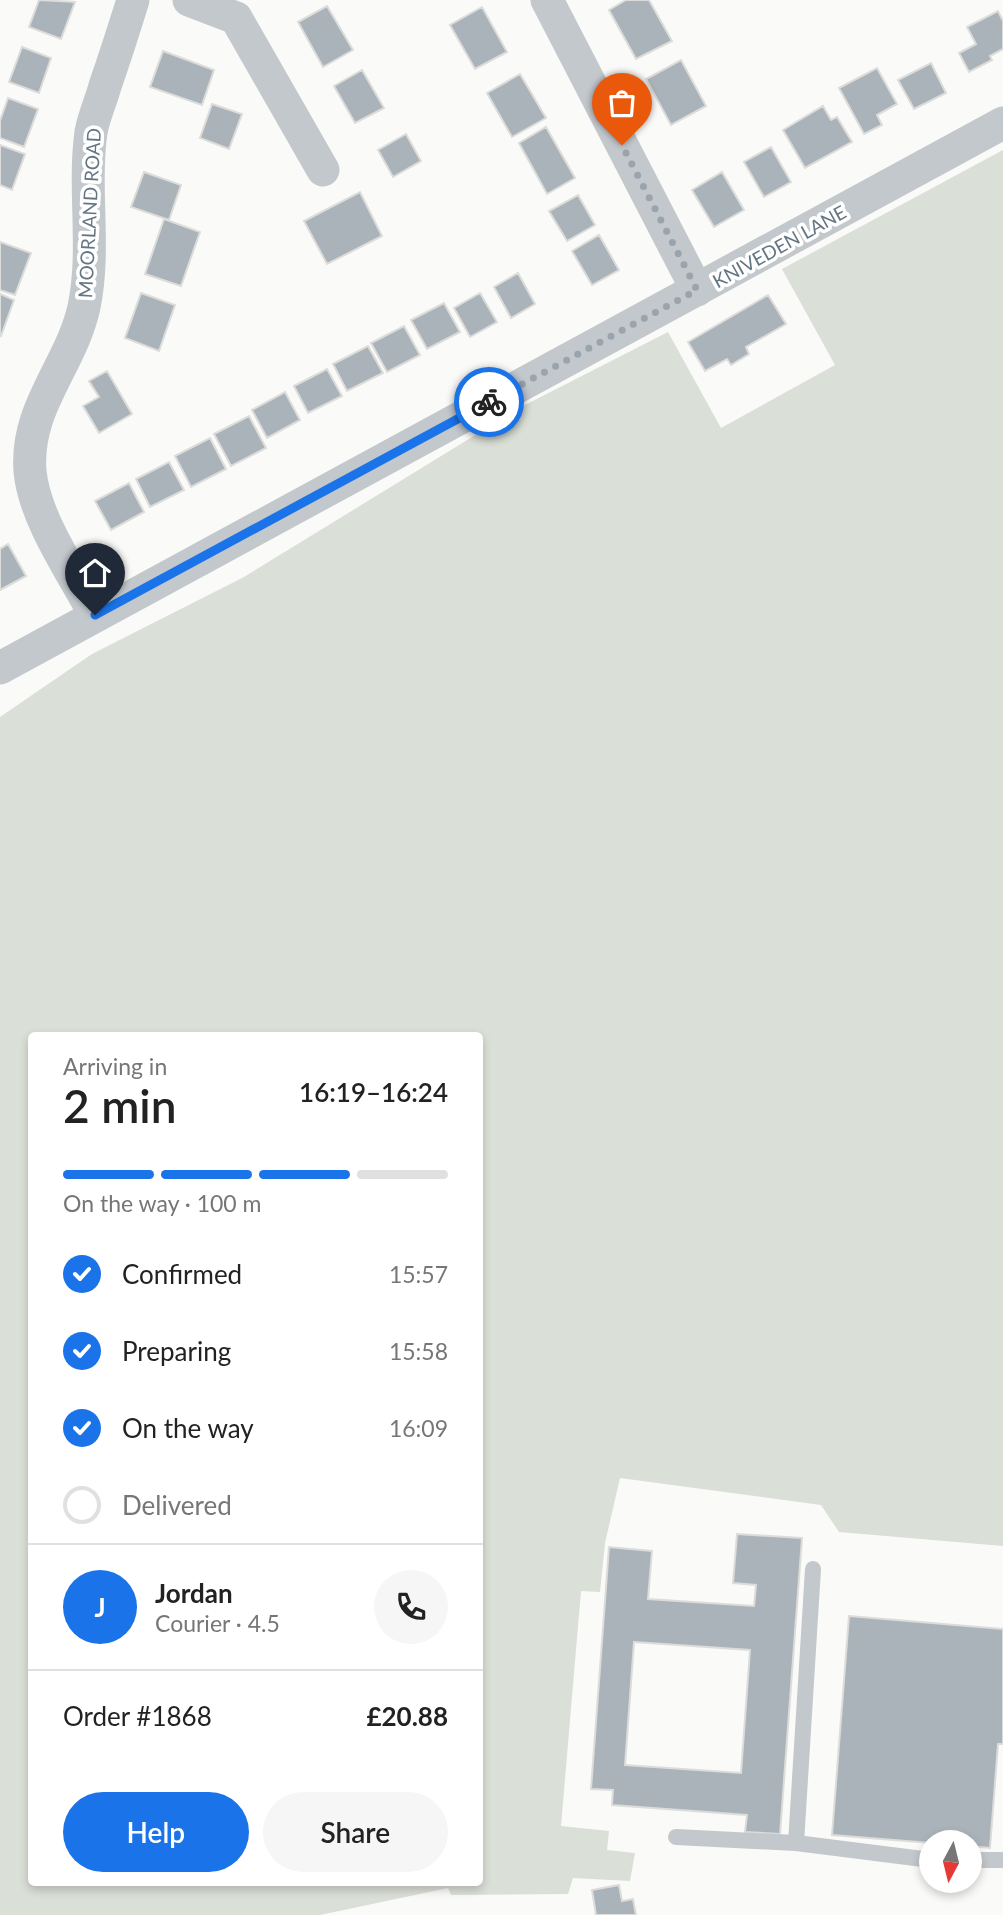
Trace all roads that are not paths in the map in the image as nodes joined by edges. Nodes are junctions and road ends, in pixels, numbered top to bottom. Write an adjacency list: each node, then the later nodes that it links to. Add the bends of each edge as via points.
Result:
1 (133, 0): 7 (street, MOORLAND ROAD, via 92,130 84,308 38,410 29,444 38,508)
2 (189, 0): 5 (street, via 236,18)
3 (547, 0): 6 (street)
4 (1003, 123): 6 (street, KNIVEDEN LANE)
5 (307, 161)
6 (697, 290): 7 (street, KNIVEDEN LANE)
7 (95, 615): 8 (street, KNIVEDEN LANE)
8 (0, 668)
9 (813, 1569): 11 (lane)
10 (676, 1837): 11 (lane)
11 (796, 1843): 12 (lane)
12 (919, 1858)
13 (982, 1860): 14 (lane)
14 (1003, 1860)

